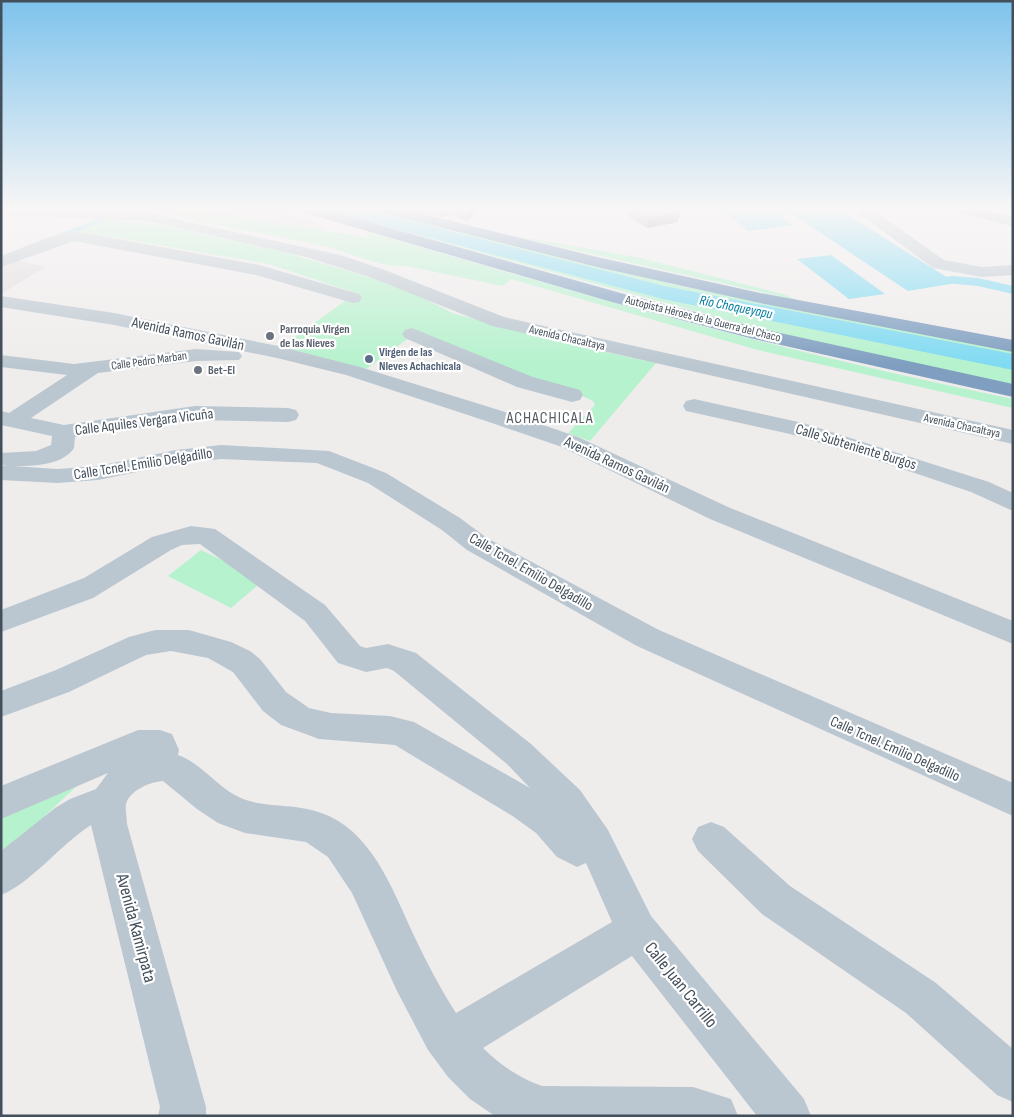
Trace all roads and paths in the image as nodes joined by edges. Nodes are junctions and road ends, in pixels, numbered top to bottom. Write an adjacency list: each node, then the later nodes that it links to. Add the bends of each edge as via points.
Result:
1 (220, 262): 7 (street, via 259,270)
2 (343, 262): 21 (street, Avenida Chacaltaya, via 399,281 471,313 508,324)
3 (492, 262): 14 (highway, Autopista Héroes de la Guerra del Chaco, via 711,322)
4 (598, 262): 10 (highway, via 760,298)
5 (937, 262): 6 (street, via 968,270)
6 (1008, 271)
7 (353, 298)
8 (1, 301): 13 (street, Avenida Ramos Gavilán, via 114,319 278,352)
9 (412, 334): 16 (street)
10 (1013, 346)
11 (1, 361): 12 (street, Calle Pedro Marban)
12 (91, 369): 13 (street, Calle Pedro Marban, via 213,355 248,359 316,375 338,376); 19 (street)
13 (353, 371): 16 (street, Avenida Ramos Gavilán)
14 (1013, 391)
15 (572, 394): 16 (street)
16 (510, 399): 26 (street, Avenida Ramos Gavilán, via 570,442 719,513)
17 (694, 406): 24 (street, Calle Subteniente Burgos, via 795,428 980,487)
18 (288, 415): 20 (street, Calle Aquiles Vergara Vicuña, via 195,413)
19 (7, 419): 20 (street, Calle Aquiles Vergara Vicuña)
20 (64, 432): 22 (street, via 62,448 52,455 36,460)
21 (1013, 437)
22 (1, 459)
23 (1, 473): 29 (street, Calle Tcnel. Emilio Delgadillo, via 56,476 98,473 176,457 221,452 321,456 377,478 477,544 648,638)
24 (1013, 503)
25 (1, 621): 33 (street, Calle Juan Carrillo, via 96,585 181,535 206,535 315,613 349,655 366,660 388,656 405,662 519,754 567,801)
26 (1013, 633)
27 (1, 704): 33 (street, via 150,641 176,639 199,643 239,659 270,696 292,715 318,726 402,732 527,805 549,821 570,845 577,848)
28 (158, 766): 30 (street, via 162,750 160,744 138,744); 31 (street, via 137,772 123,782); 36 (street, via 177,770 204,794 233,812 312,826 342,846 373,895 418,991)
29 (1013, 800)
30 (1, 803)
31 (108, 804): 34 (street, via 99,803 84,810 48,835); 39 (street, Avenida Kamirpata, via 109,824 183,1107)
32 (711, 839): 37 (street, via 776,900 920,998)
33 (595, 842): 35 (street, Calle Juan Carrillo)
34 (1, 876)
35 (637, 930): 36 (street); 41 (street, Calle Juan Carrillo)
36 (450, 1042): 38 (street, via 471,1070)
37 (1013, 1079)
38 (508, 1106): 40 (street, via 542,1110 693,1111)
39 (182, 1116)
40 (714, 1116)
41 (787, 1116)

